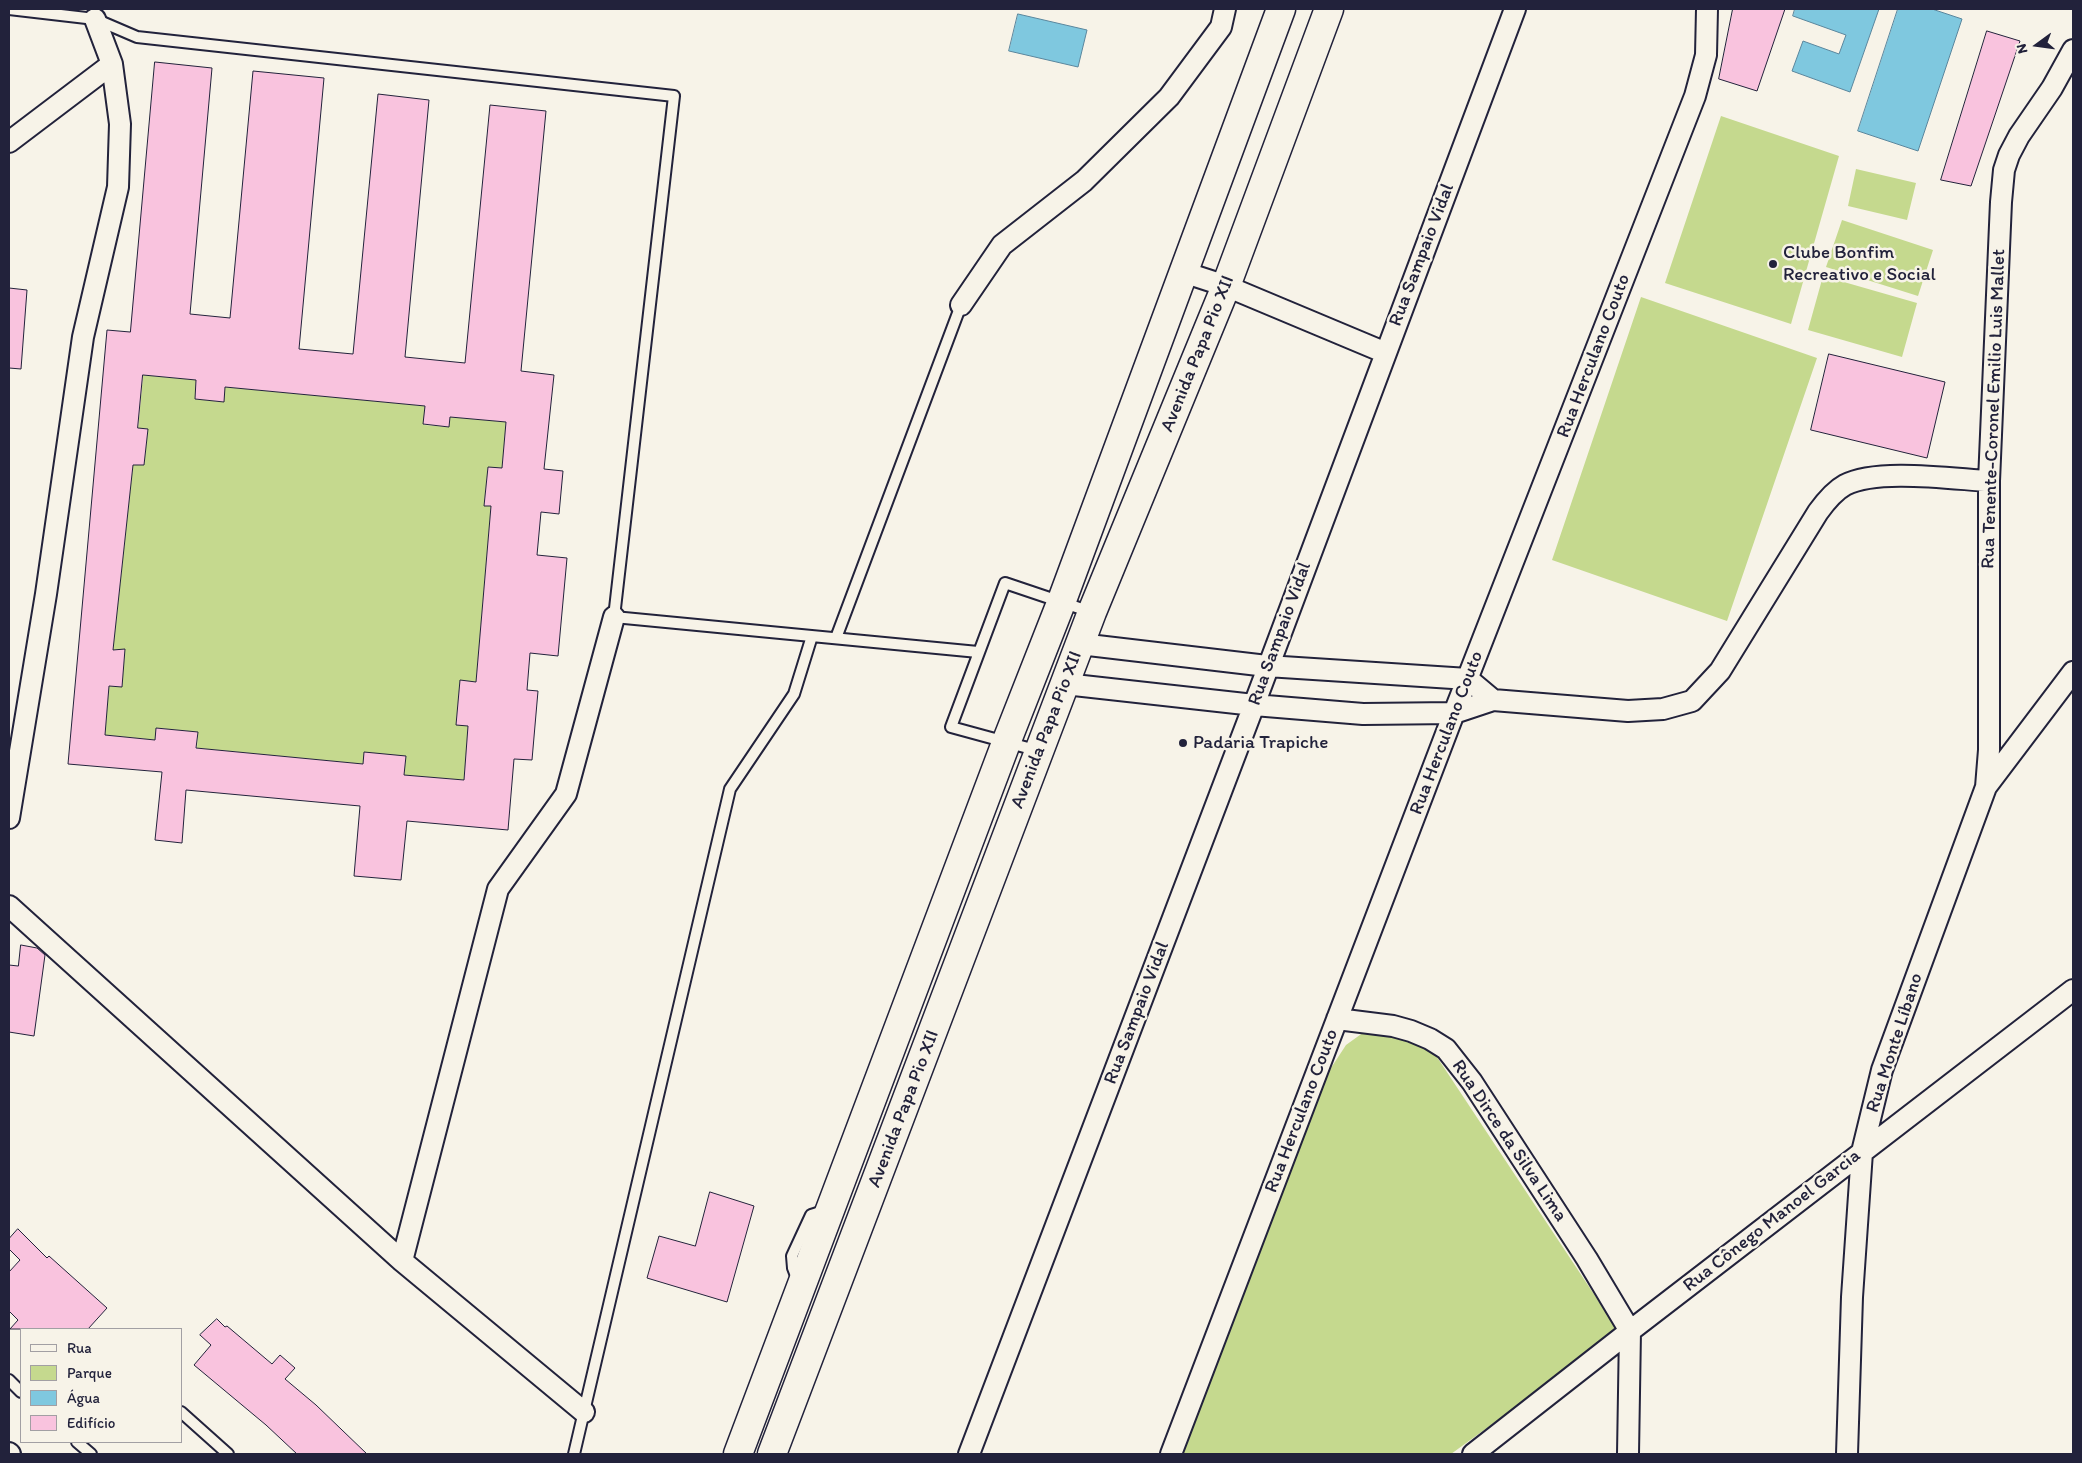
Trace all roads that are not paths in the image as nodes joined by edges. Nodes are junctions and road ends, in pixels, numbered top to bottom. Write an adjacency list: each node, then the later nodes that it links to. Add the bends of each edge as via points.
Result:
1 (1226, 9): 13 (street, via 1221,27 1169,96 1084,181 1002,245)
2 (1281, 9): 11 (street, Avenida Papa Pio XII)
3 (1329, 9): 12 (street, Avenida Papa Pio XII)
4 (1515, 9): 14 (street, Rua Sampaio Vidal)
5 (1707, 9): 25 (street, Rua Herculano Couto, via 1706,55 1695,96)
6 (9, 10): 7 (lane)
7 (96, 14): 9 (street); 18 (lane, via 137,37 674,96)
8 (2073, 50): 15 (street, Rua Tenente-Coronel Emilio Luis Mallet, via 2019,136 2004,170)
9 (112, 64): 10 (street); 33 (street, via 120,124 118,187 84,338)
10 (9, 142)
11 (1183, 272): 12 (street); 16 (street, Avenida Papa Pio XII)
12 (1226, 286): 14 (street); 17 (street, Avenida Papa Pio XII)
13 (961, 305): 20 (lane)
14 (1386, 353): 23 (street, Rua Sampaio Vidal)
15 (1989, 480): 27 (street, via 1879,477 1858,480 1831,495 1720,671 1692,701 1663,709 1628,711); 32 (street, Rua Tenente-Coronel Emilio Luis Mallet, via 1989,750)
16 (1061, 603): 17 (lane); 22 (lane, via 1005,583); 30 (street, Avenida Papa Pio XII)
17 (1092, 612): 21 (street, Avenida Papa Pio XII)
18 (614, 617): 19 (lane); 40 (street, via 566,794 498,889)
19 (812, 636): 20 (lane); 46 (lane, via 794,694 730,789)
20 (836, 638): 22 (lane)
21 (1080, 644): 23 (street); 26 (street, Avenida Papa Pio XII)
22 (978, 652): 30 (lane, via 951,727)
23 (1267, 666): 25 (street); 28 (street, Rua Sampaio Vidal)
24 (2073, 672): 32 (street, Rua Monte Líbano)
25 (1468, 679): 27 (street); 29 (street, Rua Herculano Couto)
26 (1065, 684): 28 (street); 31 (street, Avenida Papa Pio XII)
27 (1493, 700): 29 (street)
28 (1254, 705): 29 (street, via 1363,714); 54 (street, Rua Sampaio Vidal)
29 (1454, 714): 36 (street, Rua Herculano Couto)
30 (1006, 743): 31 (lane); 37 (street, Avenida Papa Pio XII)
31 (1039, 751): 38 (street, Avenida Papa Pio XII)
32 (1986, 787): 39 (street, Rua Monte Líbano, via 1882,1070)
33 (9, 818)
34 (9, 906): 40 (street)
35 (2073, 990): 39 (street, Rua Cônego Manoel Garcia)
36 (1337, 1019): 41 (street, Rua Dirce da Silva Lima, via 1393,1026 1411,1031 1446,1049 1524,1161); 55 (street, Rua Herculano Couto)
37 (896, 1035): 38 (street); 42 (street, Avenida Papa Pio XII)
38 (927, 1048): 43 (street, Avenida Papa Pio XII)
39 (1862, 1152): 41 (street, Rua Cônego Manoel Garcia); 58 (street, Rua Monte Líbano)
40 (402, 1261): 46 (street)
41 (1630, 1331): 56 (street, Rua Cônego Manoel Garcia); 57 (street)
42 (778, 1351): 43 (street); 52 (street, Avenida Papa Pio XII)
43 (807, 1362): 53 (street, Avenida Papa Pio XII)
44 (9, 1380): 45 (lane)
45 (20, 1391)
46 (584, 1412): 51 (lane)
47 (182, 1413): 50 (lane)
48 (78, 1443): 49 (lane)
49 (92, 1454)
50 (228, 1454)
51 (574, 1454)
52 (738, 1454)
53 (772, 1454)
54 (969, 1454)
55 (1171, 1454)
56 (1473, 1454)
57 (1628, 1454)
58 (1846, 1454)

